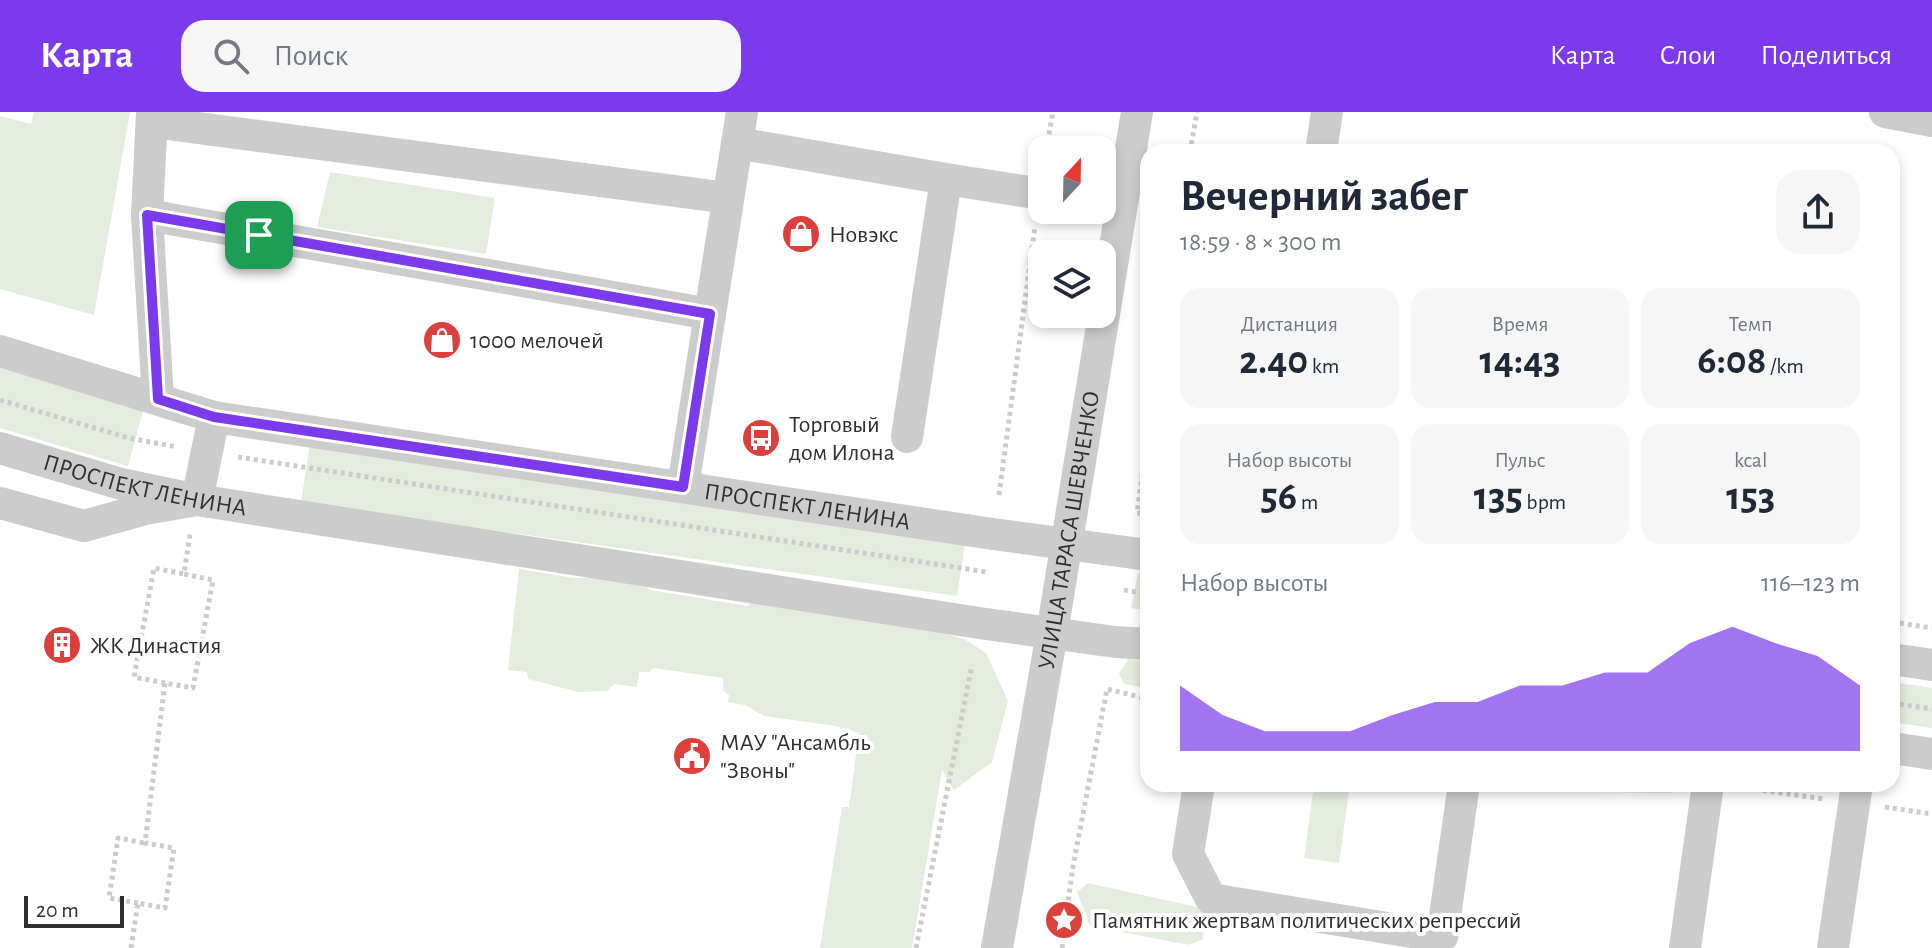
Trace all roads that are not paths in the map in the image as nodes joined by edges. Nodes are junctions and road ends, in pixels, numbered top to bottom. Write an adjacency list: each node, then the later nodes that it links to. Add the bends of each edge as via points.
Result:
1 (1137, 112): 11 (street, УЛИЦА ТАРАСА ШЕВЧЕНКО)
2 (1327, 112): 7 (street)
3 (1885, 112): 5 (street)
4 (152, 117): 10 (street); 12 (street)
5 (1932, 121)
6 (740, 128): 8 (street); 10 (street)
7 (1322, 144)
8 (946, 179): 9 (street); 17 (street)
9 (1028, 192)
10 (728, 198): 13 (street)
11 (1123, 209): 22 (street, УЛИЦА ТАРАСА ШЕВЧЕНКО)
12 (147, 215): 13 (street); 15 (street)
13 (710, 314): 19 (street)
14 (0, 351): 15 (street, ПРОСПЕКТ ЛЕНИНА)
15 (158, 399): 16 (street, ПРОСПЕКТ ЛЕНИНА)
16 (214, 417): 19 (street, ПРОСПЕКТ ЛЕНИНА); 20 (street)
17 (907, 437)
18 (0, 448): 20 (street, ПРОСПЕКТ ЛЕНИНА)
19 (683, 487): 22 (street, ПРОСПЕКТ ЛЕНИНА)
20 (197, 500): 21 (street, via 84,526); 24 (street, ПРОСПЕКТ ЛЕНИНА)
21 (0, 503)
22 (1067, 544): 23 (street, ПРОСПЕКТ ЛЕНИНА); 24 (street, УЛИЦА ТАРАСА ШЕВЧЕНКО)
23 (1140, 554)
24 (1052, 633): 25 (street, ПРОСПЕКТ ЛЕНИНА); 35 (street, УЛИЦА ТАРАСА ШЕВЧЕНКО)
25 (1140, 644)
26 (1900, 660): 27 (street)
27 (1932, 665)
28 (1900, 749): 29 (street)
29 (1932, 754)
30 (1198, 792): 34 (street, via 1188,854 1211,899)
31 (1463, 792): 34 (street)
32 (1707, 792): 36 (street)
33 (1856, 792): 37 (street)
34 (1449, 942)
35 (997, 948)
36 (1685, 948)
37 (1833, 948)

